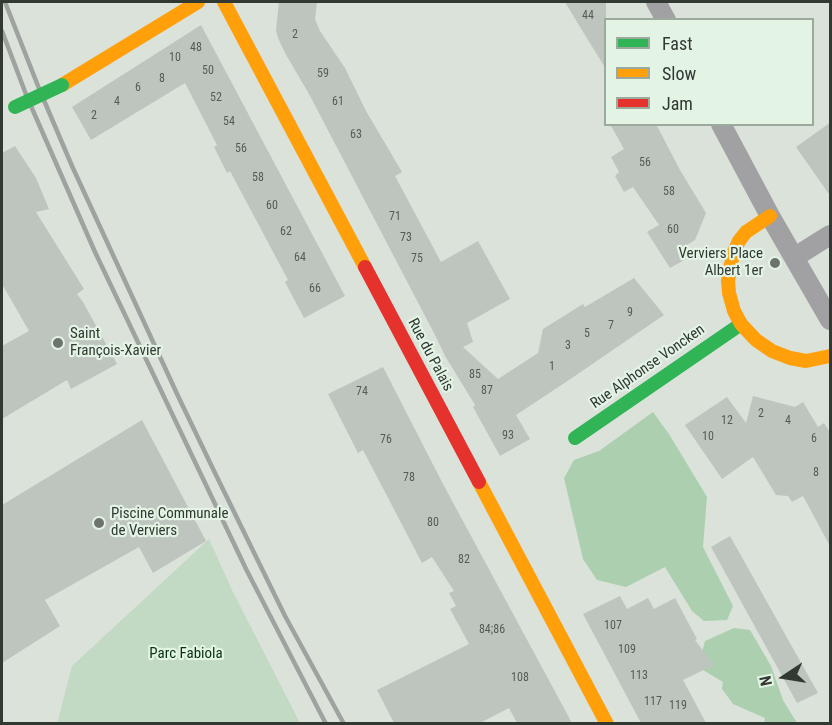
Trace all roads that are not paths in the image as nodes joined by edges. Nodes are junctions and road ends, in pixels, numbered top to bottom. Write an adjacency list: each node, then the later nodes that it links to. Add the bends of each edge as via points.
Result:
1 (198, 2): 5 (main road, bridge, via 62,85)
2 (224, 2): 15 (main road, Rue du Palais)
3 (656, 2): 4 (street)
4 (665, 18)
5 (9, 108)
6 (722, 126): 7 (street)
7 (770, 216): 9 (street); 12 (main road, via 746,232 733,254 729,293)
8 (831, 235): 9 (street)
9 (795, 257): 10 (street)
10 (825, 299): 11 (street)
11 (831, 320)
12 (741, 324): 13 (main road, via 756,340 789,358 806,361); 14 (main road, Rue Alphonse Voncken)
13 (831, 356)
14 (575, 438)
15 (607, 723)

